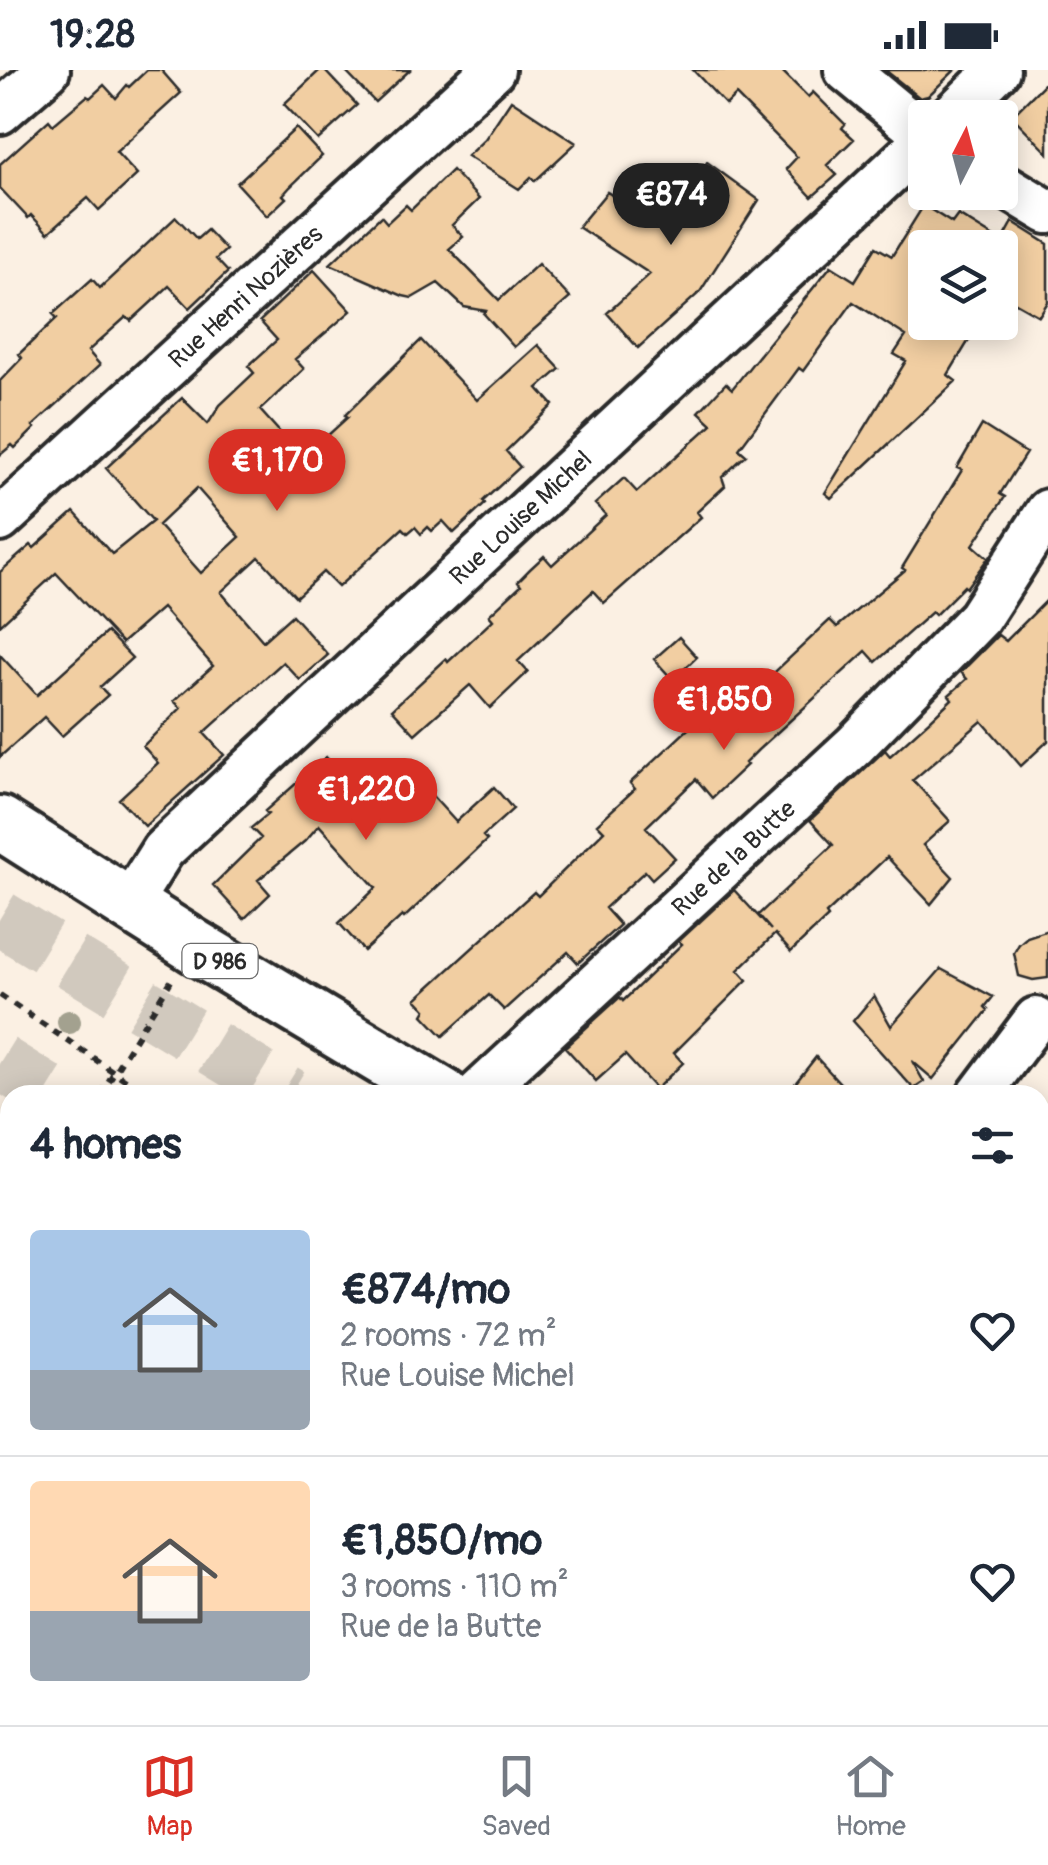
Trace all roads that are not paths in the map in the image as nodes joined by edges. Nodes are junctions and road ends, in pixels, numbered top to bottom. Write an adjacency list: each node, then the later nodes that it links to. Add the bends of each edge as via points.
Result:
1 (48, 70): 6 (street)
2 (493, 70): 12 (street, Rue Henri Nozières)
3 (846, 70): 7 (street)
4 (998, 70): 5 (street)
5 (967, 100)
6 (0, 112)
7 (908, 123)
8 (908, 154): 14 (street, Rue Louise Michel, via 163,850)
9 (1018, 193): 10 (street)
10 (1048, 212)
11 (1048, 511): 17 (street, Rue de la Butte, via 979,618 840,759)
12 (0, 520)
13 (0, 823): 14 (main road, D 986)
14 (129, 904): 16 (main road, D 986)
15 (1036, 1019): 18 (street)
16 (426, 1085)
17 (487, 1085)
18 (987, 1085)

